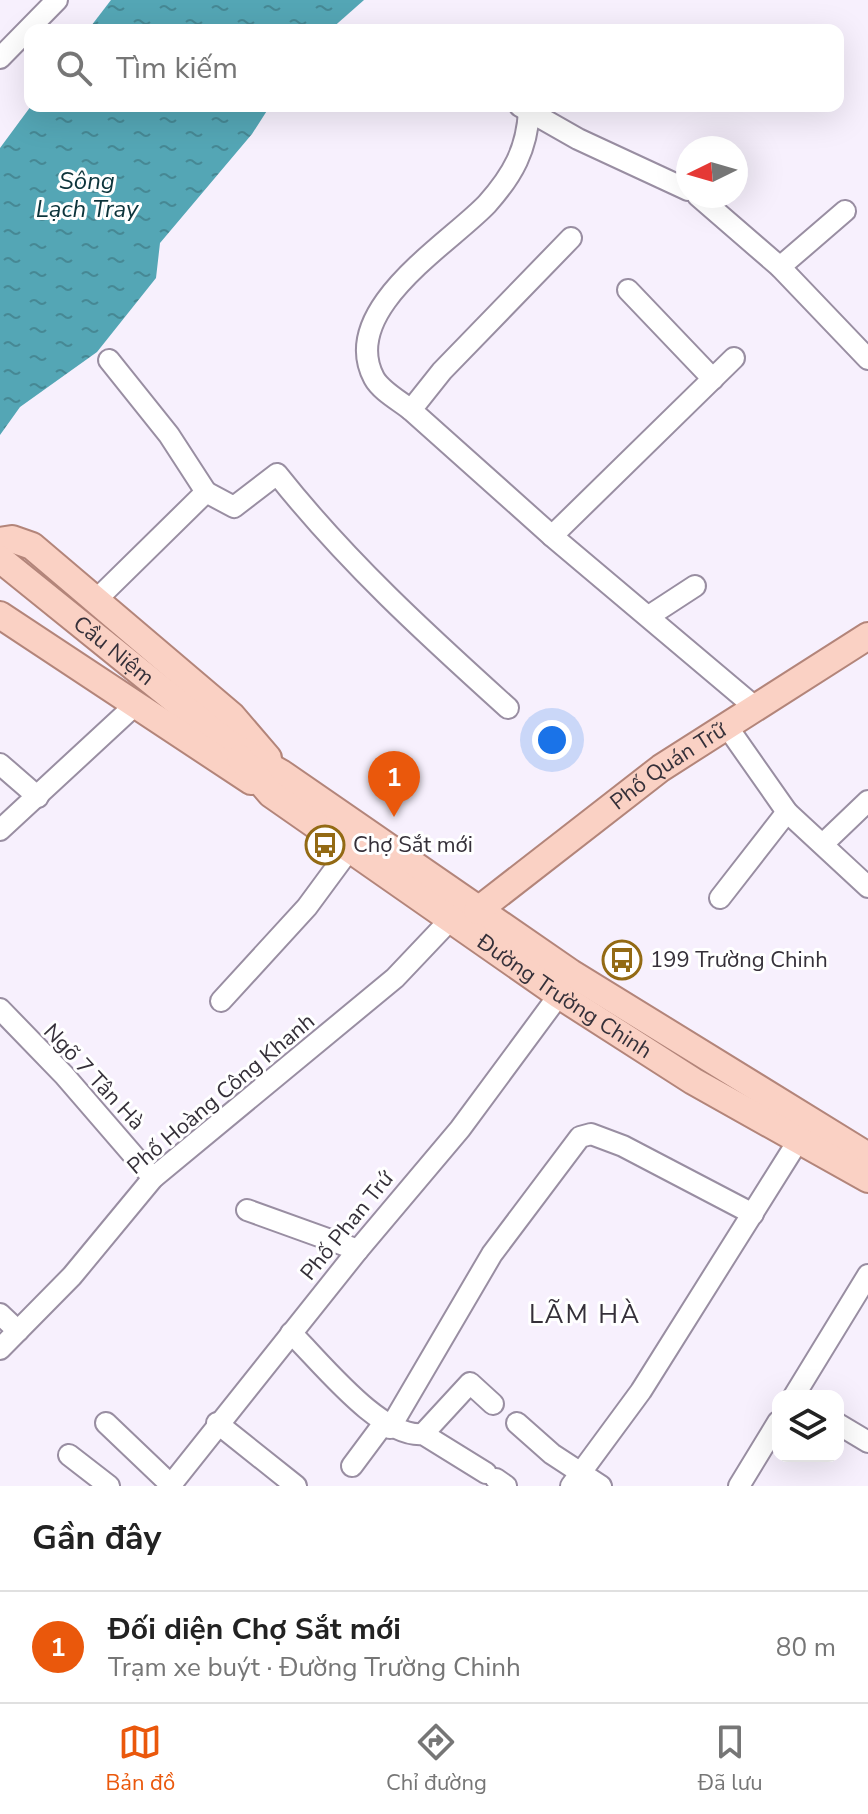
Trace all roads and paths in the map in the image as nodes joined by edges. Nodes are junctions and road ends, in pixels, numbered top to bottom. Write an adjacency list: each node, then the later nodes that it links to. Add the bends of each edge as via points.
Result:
1 (57, 0): 2 (street)
2 (33, 24)
3 (24, 34): 4 (street)
4 (0, 58)
5 (525, 112): 17 (street, via 528,137 494,194 382,301 372,327 369,362 378,384)
6 (532, 112): 7 (street)
7 (676, 184)
8 (712, 208): 11 (street)
9 (845, 211): 11 (street)
10 (571, 238): 17 (street)
11 (780, 267): 14 (street)
12 (628, 290): 16 (street)
13 (734, 358): 16 (street)
14 (868, 359)
15 (109, 360): 18 (street)
16 (713, 379): 19 (street)
17 (411, 410): 19 (street)
18 (206, 492): 23 (street); 28 (street, via 234,507 277,474 355,565)
19 (552, 536): 25 (street)
20 (0, 541): 23 (main road, Đường Trường Chinh, via 32,546)
21 (0, 559): 31 (main road, Cầu Niệm)
22 (695, 586): 25 (street)
23 (94, 602): 33 (main road, Đường Trường Chinh, via 232,716)
24 (0, 615): 27 (main road, Đường Trường Chinh)
25 (649, 616): 29 (street)
26 (868, 636): 29 (main road, Phố Quán Trữ)
27 (133, 707): 33 (main road, Đường Trường Chinh); 34 (street)
28 (508, 708)
29 (756, 708): 30 (main road, Phố Quán Trữ)
30 (726, 725): 36 (street); 42 (main road, Phố Quán Trữ, via 661,768)
31 (228, 743): 33 (main road, Đường Trường Chinh)
32 (0, 764): 34 (street)
33 (276, 783): 39 (main road, Đường Trường Chinh); 42 (main road, Đường Trường Chinh)
34 (38, 797): 37 (street)
35 (868, 801): 38 (street)
36 (787, 812): 38 (street); 41 (street)
37 (0, 830)
38 (824, 843): 40 (street)
39 (349, 850): 43 (main road, Đường Trường Chinh); 45 (street, via 307,907)
40 (868, 887)
41 (720, 898)
42 (477, 911): 48 (main road, Đường Trường Chinh)
43 (450, 920): 44 (main road, Đường Trường Chinh); 49 (street, Phố Hoàng Công Khanh, via 395,978)
44 (559, 995): 47 (main road, Đường Trường Chinh); 53 (street, Phố Phan Trứ, via 460,1129)
45 (221, 1001)
46 (0, 1009): 49 (street, Ngõ 7 Tân Hà)
47 (798, 1141): 50 (main road, Đường Trường Chinh); 52 (street)
48 (868, 1156)
49 (153, 1178): 56 (street, Phố Hoàng Công Khanh, via 72,1276)
50 (868, 1179)
51 (247, 1210): 53 (street)
52 (753, 1214): 64 (street, via 623,1146 591,1134 580,1137 492,1254); 72 (street, via 641,1391)
53 (358, 1250): 57 (street, Phố Phan Trứ)
54 (868, 1275): 59 (street)
55 (0, 1314): 56 (street)
56 (18, 1331): 58 (street, Phố Hoàng Công Khanh)
57 (291, 1333): 62 (street, Phố Phan Trứ); 64 (street)
58 (0, 1349)
59 (798, 1390)
60 (493, 1404): 67 (street, via 470,1383)
61 (106, 1423): 73 (street)
62 (217, 1423): 73 (street, Phố Phan Trứ); 75 (street)
63 (517, 1423): 72 (street)
64 (387, 1425): 67 (street); 70 (street)
65 (844, 1428): 68 (street)
66 (772, 1432): 77 (street)
67 (423, 1434): 71 (street)
68 (868, 1442)
69 (69, 1455): 74 (street)
70 (352, 1466)
71 (496, 1479)
72 (577, 1480): 76 (street)
73 (170, 1485)
74 (109, 1486)
75 (296, 1486)
76 (601, 1486)
77 (739, 1486)

